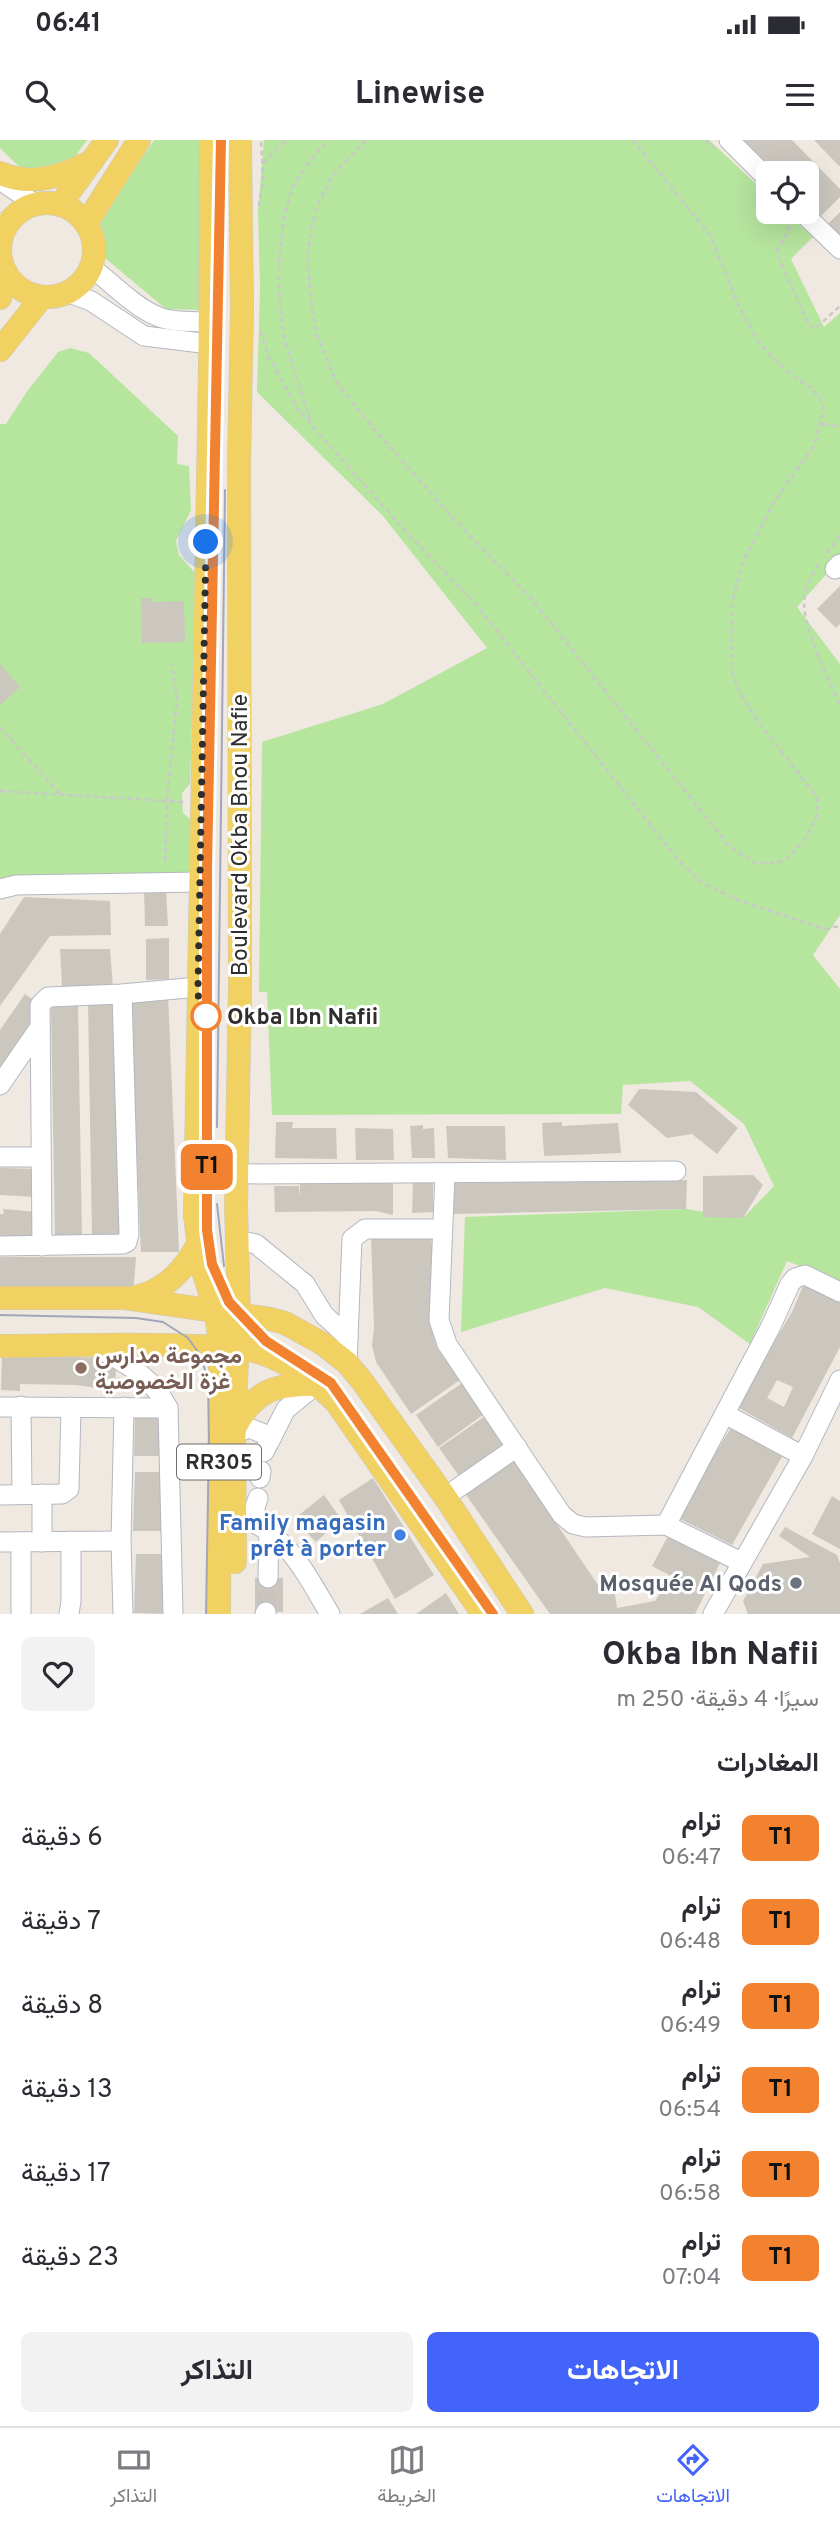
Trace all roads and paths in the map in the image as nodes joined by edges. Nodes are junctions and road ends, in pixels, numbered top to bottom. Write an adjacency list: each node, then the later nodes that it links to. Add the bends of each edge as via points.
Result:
1 (107, 140): 11 (main road)
2 (139, 140): 19 (main road)
3 (211, 140): 31 (main road, Boulevard Okba Bnou Nafie / RR305)
4 (240, 140): 55 (main road, Boulevard Okba Bnou Nafie / RR305)
5 (261, 140): 12 (path)
6 (286, 140): 12 (path)
7 (328, 140): 33 (path, via 293,186 284,215 278,276 283,334)
8 (366, 140): 34 (path, via 333,175 318,202 308,255 316,333 337,383 444,507 531,598 729,846 755,863 777,863 789,857 806,838 818,805 807,782 757,720 733,675 733,599 743,562 774,502 814,446)
9 (633, 140): 34 (path, via 709,235 758,341 820,397)
10 (729, 140): 13 (street)
11 (92, 161): 14 (main road, via 50,178); 17 (main road)
12 (263, 163): 18 (path)
13 (756, 167)
14 (0, 173)
15 (0, 180): 16 (street)
16 (35, 204): 17 (main road); 22 (main road)
17 (60, 205): 19 (main road)
18 (258, 213)
19 (86, 224): 24 (main road, via 94,250)
20 (786, 224): 29 (path, via 790,229 777,251 808,323 817,327)
21 (814, 224): 23 (street)
22 (3, 226): 25 (main road, via 0,257)
23 (840, 249)
24 (91, 267): 26 (main road); 31 (street, via 145,309)
25 (6, 273): 27 (main road, via 21,289); 28 (main road)
26 (67, 292): 27 (main road); 31 (street, via 91,301 144,336)
27 (42, 297): 32 (main road)
28 (0, 298)
29 (840, 306)
30 (260, 329): 33 (path, via 269,357)
31 (210, 333): 43 (main road, Boulevard Okba Bnou Nafie / RR305)
32 (0, 350)
33 (310, 424): 47 (path, via 473,601 695,877 735,899 824,929)
34 (822, 424): 35 (path)
35 (840, 426)
36 (840, 536): 38 (path, via 816,568 804,603 807,622)
37 (172, 664): 42 (path, via 177,699)
38 (840, 704)
39 (0, 727): 41 (path)
40 (0, 792): 41 (path)
41 (61, 795): 42 (path)
42 (167, 801): 43 (path); 44 (path)
43 (201, 803): 45 (main road, Boulevard Okba Bnou Nafie / RR305)
44 (165, 861)
45 (200, 882): 46 (street); 48 (main road, Boulevard Okba Bnou Nafie / RR305)
46 (0, 889)
47 (840, 926)
48 (198, 987): 49 (street); 61 (main road, Boulevard Okba Bnou Nafie / RR305)
49 (122, 994): 50 (street, via 48,997 40,1004); 60 (street, via 127,1242)
50 (40, 1027): 51 (street); 53 (street)
51 (0, 1085)
52 (0, 1157): 53 (street)
53 (41, 1157): 60 (street)
54 (677, 1171): 56 (street)
55 (237, 1174): 56 (street); 58 (main road, Boulevard Okba Bnou Nafie / RR305)
56 (444, 1174): 57 (street)
57 (442, 1229): 69 (street, via 365,1229 352,1239); 86 (street, via 442,1331)
58 (237, 1241): 62 (main road, Boulevard Okba Bnou Nafie / RR305); 69 (street, via 256,1244 305,1284 324,1315)
59 (0, 1246): 60 (street)
60 (42, 1246)
61 (197, 1246): 65 (main road, via 168,1283); 66 (main road, Boulevard Okba Bnou Nafie / RR305)
62 (238, 1281): 67 (main road, Boulevard Okba Bnou Nafie / RR305); 68 (main road, via 249,1304)
63 (840, 1292): 84 (street, via 812,1277 795,1278)
64 (0, 1298): 65 (main road)
65 (125, 1298): 66 (main road)
66 (216, 1311): 67 (main road); 73 (main road, Boulevard Okba Bnou Nafie / RR305)
67 (239, 1315): 68 (main road); 73 (main road, Boulevard Okba Bnou Nafie / RR305)
68 (270, 1319): 75 (main road, via 323,1344)
69 (348, 1337): 75 (street)
70 (149, 1345): 72 (main road); 73 (main road); 76 (street, via 143,1356)
71 (0, 1346): 72 (main road)
72 (94, 1346): 74 (street)
73 (229, 1347): 78 (main road, via 261,1353); 85 (main road, Boulevard Okba Bnou Nafie / RR305); 106 (main road, Boulevard Okba Bnou Nafie / RR305)
74 (118, 1360): 76 (street); 82 (path)
75 (347, 1363): 90 (main road)
76 (143, 1374): 83 (street)
77 (840, 1380): 87 (street)
78 (317, 1384): 85 (main road, via 281,1386 266,1392 243,1412); 85 (street, via 286,1409 264,1459 249,1427); 109 (main road, via 337,1402)
79 (21, 1406): 80 (street); 81 (street); 89 (street)
80 (71, 1406): 82 (street); 89 (street, via 69,1489 62,1494)
81 (0, 1407)
82 (120, 1407): 83 (street); 96 (street)
83 (168, 1408): 105 (street)
84 (725, 1414): 87 (street); 93 (street)
85 (234, 1432): 92 (main road, Boulevard Okba Bnou Nafie / RR305)
86 (517, 1447): 90 (street); 93 (street, via 562,1515 573,1524)
87 (803, 1456): 101 (street)
88 (0, 1494): 89 (street)
89 (32, 1494): 99 (street)
90 (445, 1497): 110 (main road)
91 (258, 1498): 92 (street)
92 (243, 1517): 94 (street); 100 (main road, Boulevard Okba Bnou Nafie / RR305)
93 (666, 1525): 101 (street)
94 (269, 1530): 100 (street, via 268,1571); 108 (street, via 292,1552)
95 (71, 1541): 96 (street); 99 (street); 103 (street)
96 (121, 1541): 104 (street)
97 (0, 1542): 98 (street)
98 (21, 1542): 99 (street); 102 (street)
99 (42, 1542)
100 (234, 1561): 107 (main road, Boulevard Okba Bnou Nafie / RR305)
101 (741, 1562): 111 (street)
102 (21, 1614)
103 (69, 1614)
104 (123, 1614)
105 (173, 1614)
106 (219, 1614)
107 (234, 1614)
108 (330, 1614)
109 (483, 1614)
110 (522, 1614)
111 (713, 1614)

